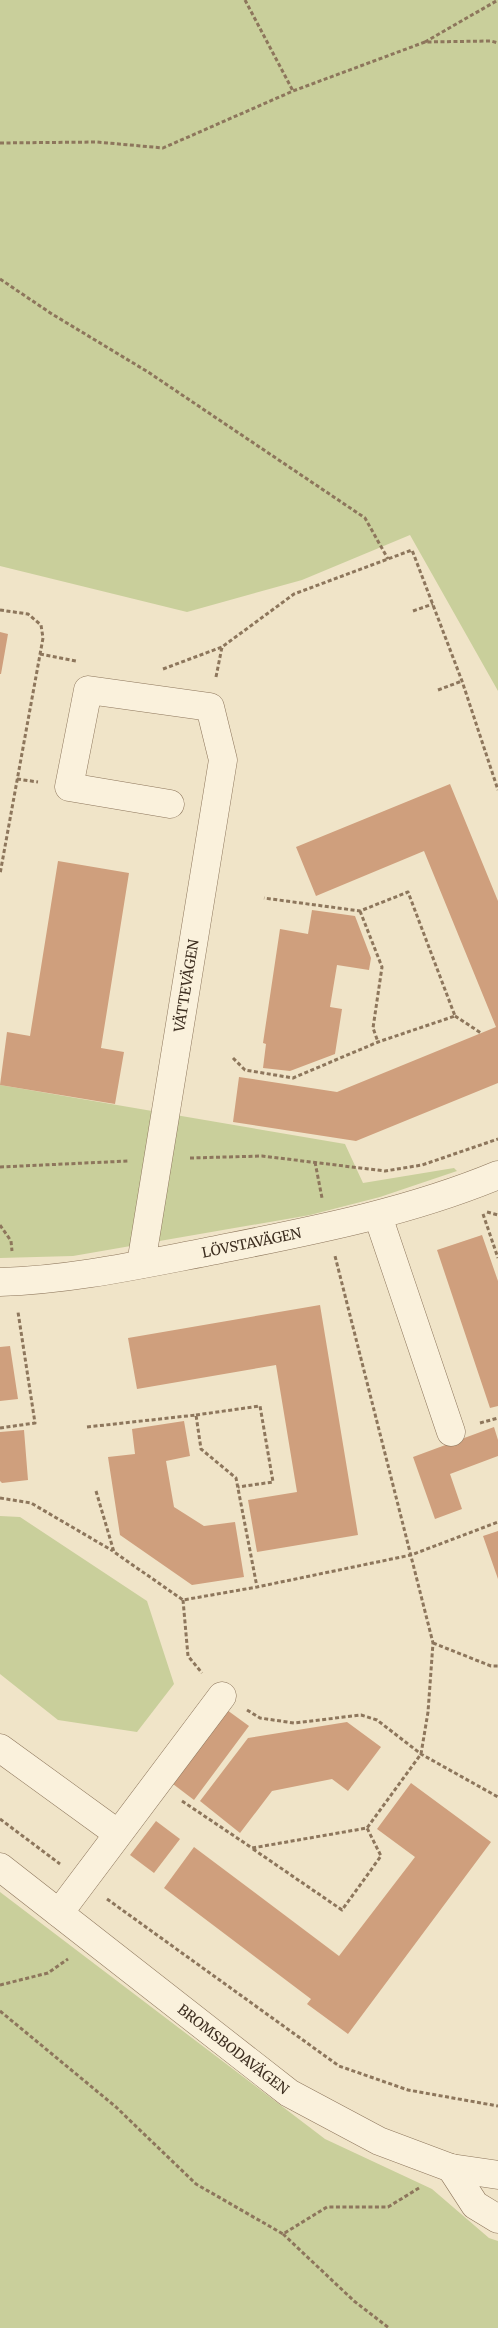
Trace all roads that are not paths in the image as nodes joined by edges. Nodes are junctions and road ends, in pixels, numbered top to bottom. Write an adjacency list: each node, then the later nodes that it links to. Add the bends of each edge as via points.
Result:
1 (170, 804): 6 (street, VÄTTEVÄGEN, via 68,787 88,690 210,708 223,760)
2 (498, 1175): 3 (street, LÖVSTAVÄGEN)
3 (472, 1186): 4 (street); 5 (street, LÖVSTAVÄGEN)
4 (490, 1203)
5 (378, 1216): 6 (street, LÖVSTAVÄGEN); 8 (street)
6 (141, 1264): 7 (street, LÖVSTAVÄGEN, via 66,1277)
7 (8, 1281)
8 (451, 1432)
9 (222, 1696): 11 (street)
10 (0, 1748): 11 (street)
11 (117, 1833): 13 (street)
12 (0, 1867): 13 (street, BROMSBODAVÄGEN)
13 (59, 1912): 14 (street, BROMSBODAVÄGEN, via 290,2093 379,2141)
14 (451, 2168): 15 (street, BROMSBODAVÄGEN); 16 (street, via 475,2205)
15 (498, 2176)
16 (498, 2219)

